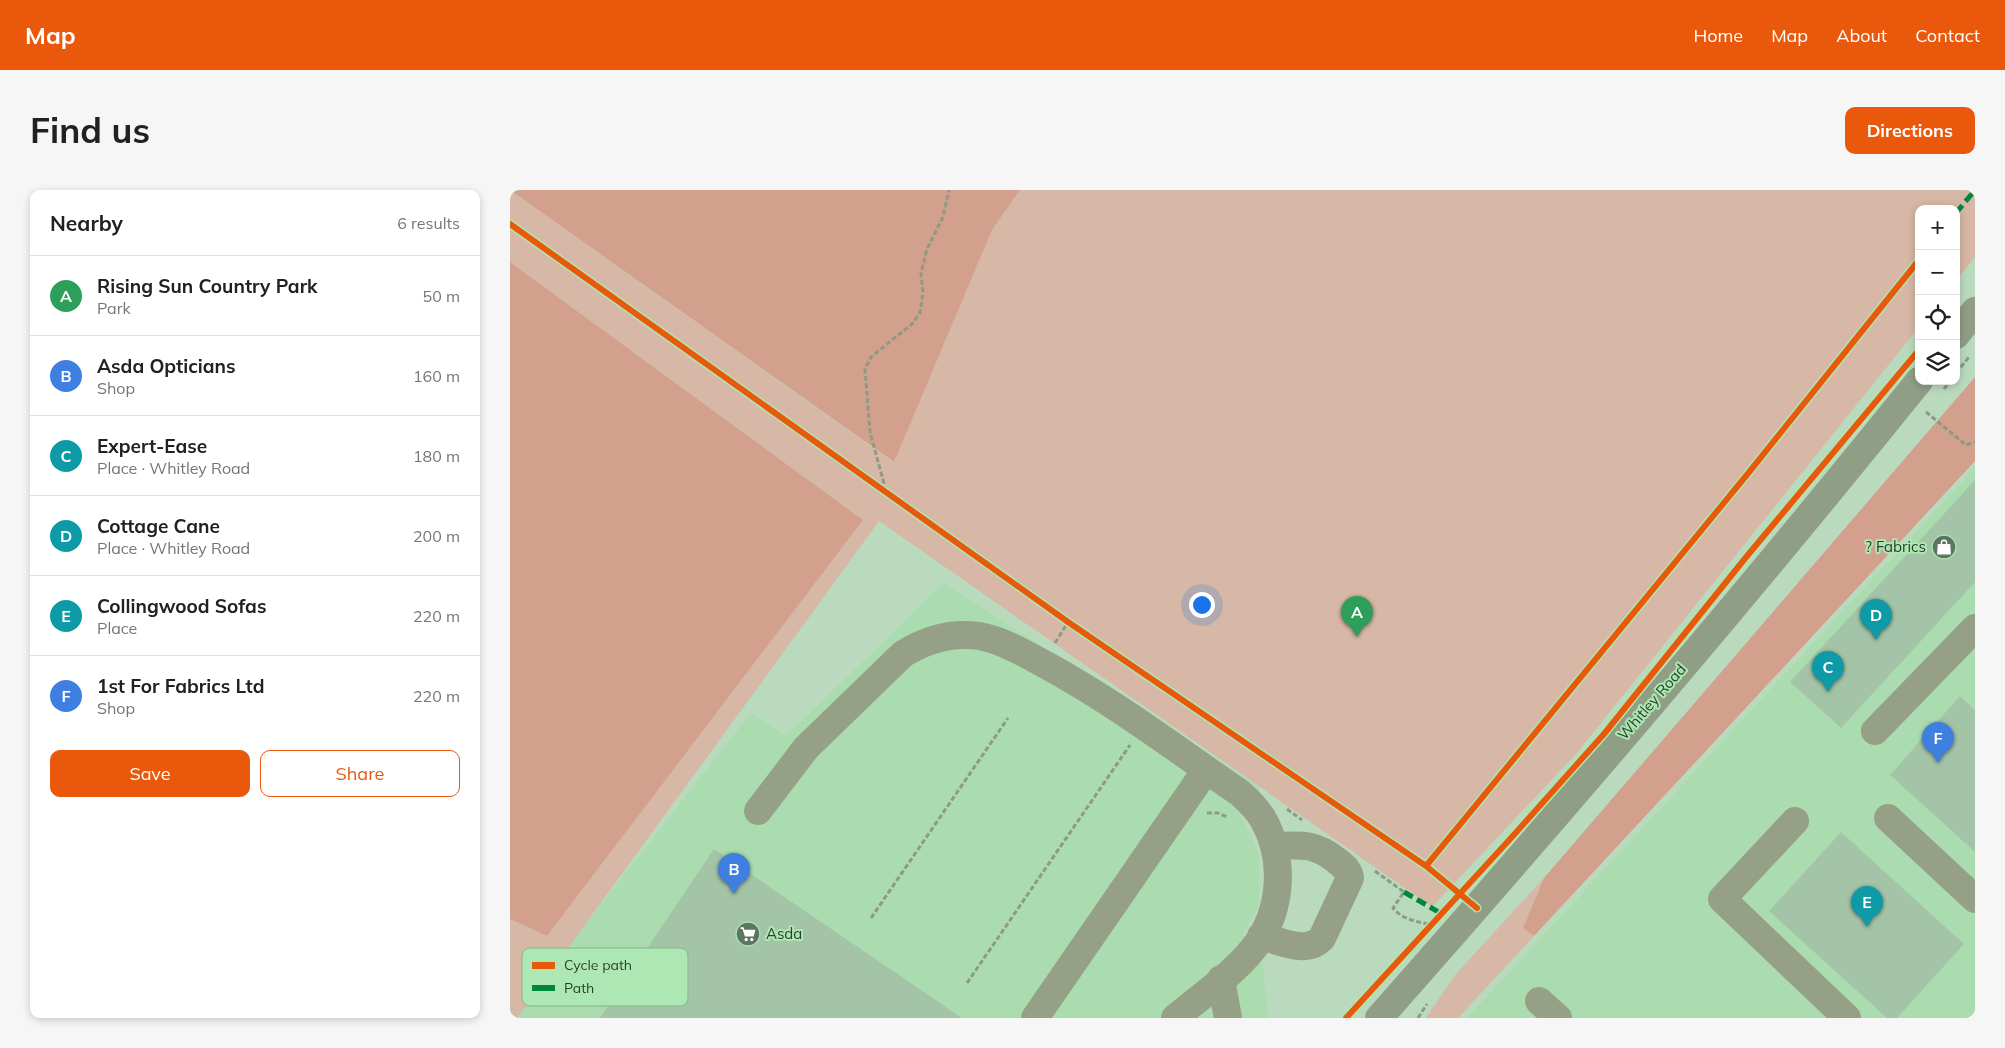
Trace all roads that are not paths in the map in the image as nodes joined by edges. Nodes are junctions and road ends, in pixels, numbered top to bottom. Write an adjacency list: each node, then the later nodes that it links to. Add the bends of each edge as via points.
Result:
1 (1975, 311): 2 (main road)
2 (1963, 344)
3 (1916, 385): 17 (main road, Whitley Road, via 1787,545)
4 (1975, 628): 5 (lane)
5 (1875, 731)
6 (1206, 770): 7 (lane, via 1073,680 1031,657 980,636 956,634 934,638 903,654 806,748); 10 (lane, via 1253,806); 14 (lane)
7 (758, 811)
8 (1888, 818): 11 (lane)
9 (1795, 821): 18 (lane, via 1722,899)
10 (1274, 846): 12 (lane, via 1278,887 1270,918); 12 (lane, via 1315,846 1346,868 1350,878 1319,942 1304,947)
11 (1975, 899)
12 (1261, 936): 13 (lane)
13 (1221, 979): 15 (lane); 16 (lane)
14 (1035, 1018)
15 (1175, 1018)
16 (1228, 1018)
17 (1379, 1018)
18 (1847, 1018)

